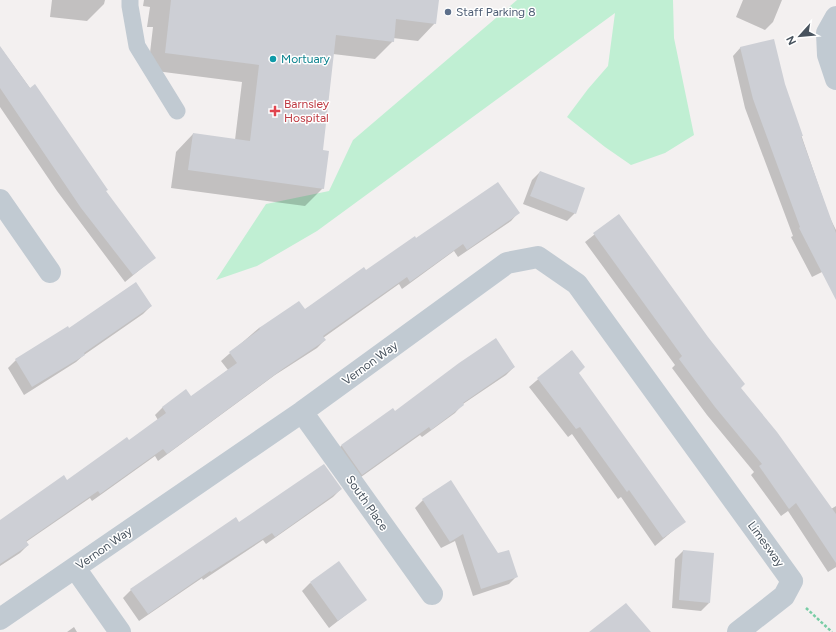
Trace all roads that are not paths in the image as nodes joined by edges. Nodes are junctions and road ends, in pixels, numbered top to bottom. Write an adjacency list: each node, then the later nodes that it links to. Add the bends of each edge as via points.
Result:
1 (130, 0): 4 (lane, via 137,46)
2 (836, 17): 3 (street, via 827,32 828,55)
3 (836, 79)
4 (177, 111)
5 (0, 200): 6 (street)
6 (50, 272)
7 (302, 412): 8 (street, Vernon Way, via 507,263 538,257 577,284); 9 (street, Vernon Way); 10 (street, South Place)
8 (695, 446): 13 (street, Limesway, via 792,581 784,596)
9 (75, 568): 11 (street, Vernon Way); 12 (street)
10 (432, 594)
11 (0, 619)
12 (120, 632)
13 (738, 632)

